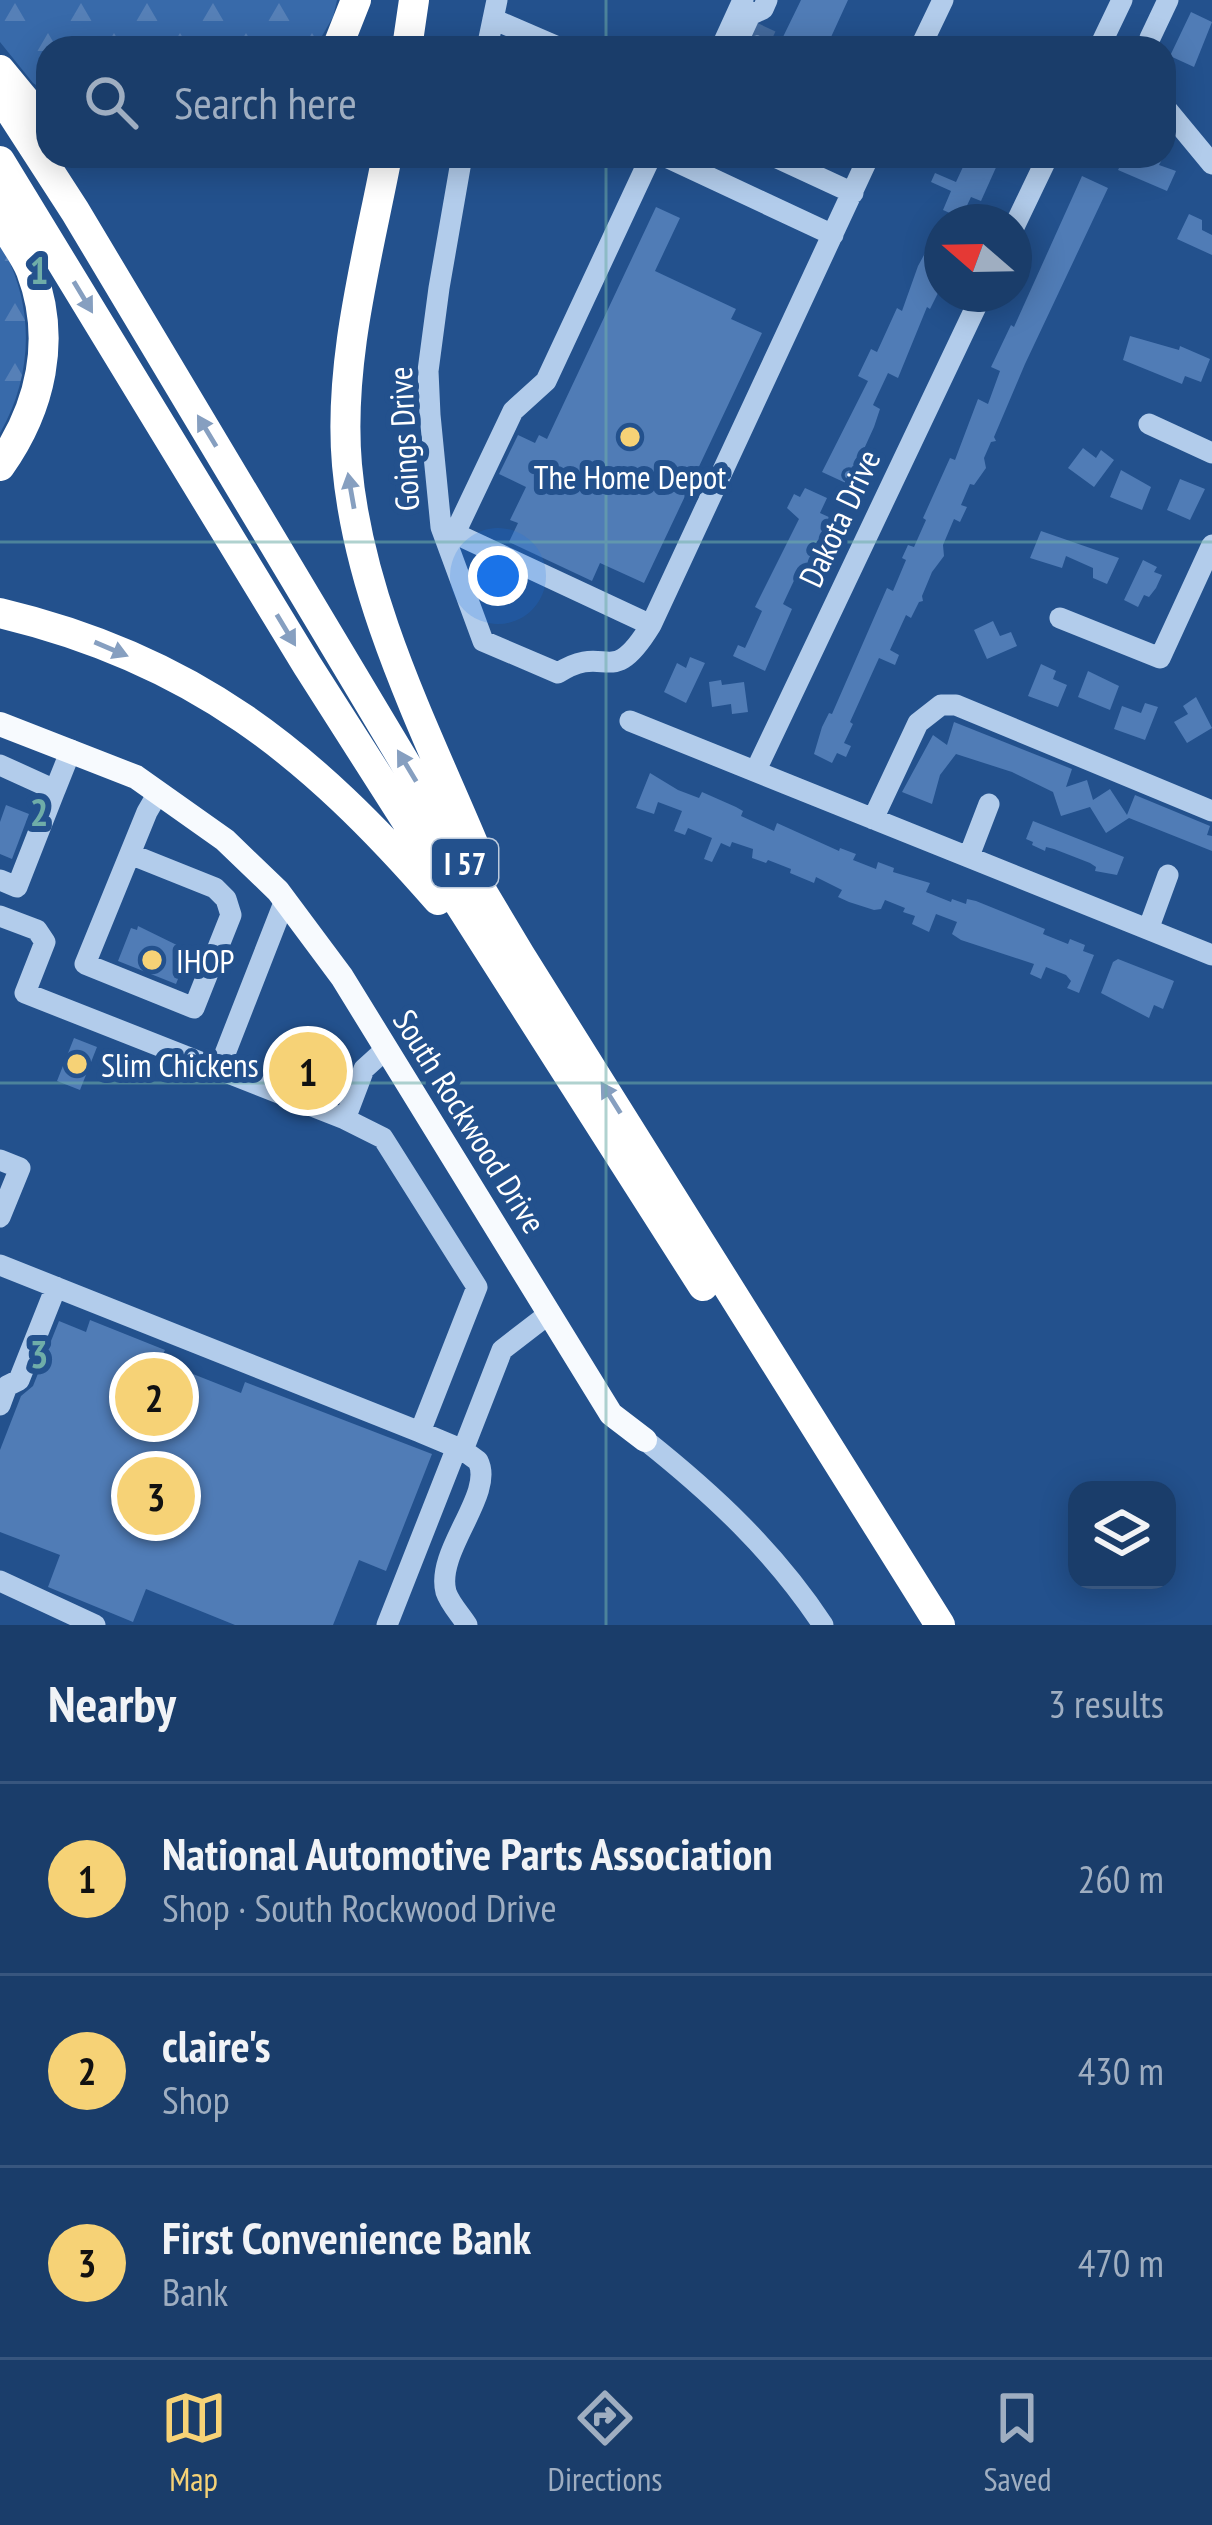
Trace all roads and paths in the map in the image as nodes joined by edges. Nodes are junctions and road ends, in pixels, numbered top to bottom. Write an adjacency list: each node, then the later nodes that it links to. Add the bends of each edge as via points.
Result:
1 (356, 0): 6 (highway)
2 (943, 0): 8 (street)
3 (1122, 0): 9 (street)
4 (1168, 0): 10 (street)
5 (495, 10): 7 (street)
6 (342, 36)
7 (539, 36)
8 (926, 36)
9 (1105, 36)
10 (1151, 36)
11 (0, 70): 13 (highway)
12 (0, 95): 15 (highway, I 57, one-way to 12)
13 (36, 110)
14 (1176, 120): 17 (street)
15 (36, 151)
16 (2, 164): 32 (highway, via 1,214 30,268 44,352 31,413); 62 (highway, I 57, one-way to 62, via 307,665)
17 (1212, 164)
18 (47, 168): 55 (highway, I 57, one-way to 18)
19 (385, 168): 55 (highway, one-way to 19, via 388,638 346,464 351,354)
20 (461, 168): 33 (street, Goings Drive, via 428,371)
21 (645, 168): 33 (street, via 546,381 512,411)
22 (690, 168): 28 (street)
23 (798, 168): 26 (street)
24 (863, 168): 26 (street)
25 (1042, 168): 27 (street)
26 (853, 193): 28 (street)
27 (1025, 204)
28 (833, 235): 37 (street)
29 (973, 312): 42 (street, Dakota Drive)
30 (1149, 424): 31 (street)
31 (1212, 453)
32 (0, 466)
33 (448, 530): 37 (street); 37 (street, Goings Drive, via 483,641 558,673 573,663 632,657)
34 (1212, 544): 36 (street, via 1160,658)
35 (0, 614): 62 (highway, one-way to 62, via 92,641 222,701 345,798 437,899)
36 (1060, 618)
37 (652, 625)
38 (631, 721): 42 (street)
39 (8, 726): 40 (main road, South Rockwood Drive); 41 (street)
40 (71, 750): 43 (street); 44 (main road, South Rockwood Drive)
41 (0, 765): 43 (street)
42 (756, 770): 47 (street)
43 (55, 790): 51 (street, via 17,886)
44 (158, 793): 48 (street); 52 (main road, South Rockwood Drive, via 225,840)
45 (989, 804): 49 (street)
46 (1212, 811): 47 (street, via 941,705 917,723)
47 (873, 819): 49 (street)
48 (130, 854): 48 (street, via 85,964 194,1008 231,915 226,898)
49 (969, 856): 54 (street)
50 (1168, 875): 54 (street)
51 (0, 880)
52 (284, 900): 57 (main road, South Rockwood Drive); 58 (street)
53 (0, 916): 58 (street, via 37,930 44,942 25,993)
54 (1149, 927): 56 (street)
55 (520, 955): 76 (highway, I 57, one-way to 55)
56 (1212, 955)
57 (386, 1049): 59 (street, via 364,1069); 65 (main road, South Rockwood Drive)
58 (219, 1069): 59 (street)
59 (345, 1119): 67 (street, via 383,1138 477,1286)
60 (0, 1160): 61 (street, via 20,1168)
61 (0, 1217)
62 (677, 1246): 75 (highway, I 57)
63 (0, 1265): 64 (street)
64 (56, 1287): 66 (street, via 19,1380); 67 (street)
65 (550, 1313): 68 (main road, South Rockwood Drive, via 611,1414); 69 (street, via 502,1350)
66 (0, 1405)
67 (420, 1432): 69 (street)
68 (645, 1440): 74 (street, South Rockwood Drive, via 762,1543)
69 (460, 1449): 72 (street); 73 (street, via 478,1460 482,1477 446,1569 445,1587)
70 (0, 1581): 71 (street)
71 (95, 1625)
72 (387, 1625)
73 (467, 1625)
74 (824, 1625)
75 (920, 1625)
76 (940, 1625)

